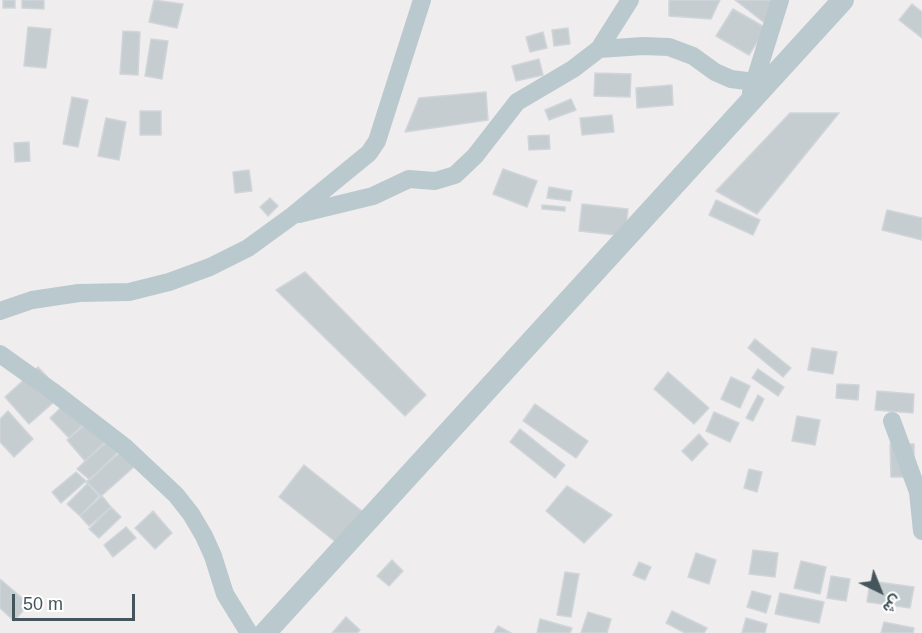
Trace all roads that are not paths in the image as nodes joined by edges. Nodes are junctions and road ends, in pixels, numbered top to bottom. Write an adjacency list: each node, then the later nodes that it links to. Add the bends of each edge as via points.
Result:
1 (422, 0): 8 (street, via 377,141 369,153)
2 (630, 0): 5 (street)
3 (780, 0): 6 (street)
4 (843, 0): 7 (street)
5 (599, 49): 6 (street, via 669,47 693,56 731,80); 8 (street, via 518,102 455,175 435,181 409,179 373,196)
6 (754, 82): 7 (street)
7 (747, 105): 14 (street)
8 (292, 216): 9 (street, via 248,248 169,282 129,292 79,293 32,300)
9 (0, 311)
10 (0, 354): 13 (street, via 126,448 176,495 204,536 225,594)
11 (892, 421): 12 (street, via 918,492)
12 (922, 531)
13 (249, 633)
14 (265, 633)

